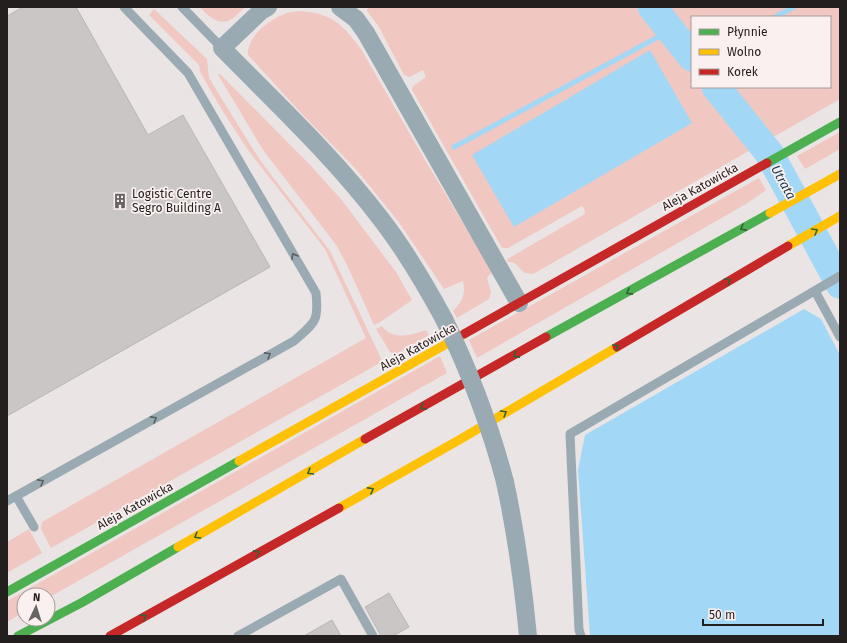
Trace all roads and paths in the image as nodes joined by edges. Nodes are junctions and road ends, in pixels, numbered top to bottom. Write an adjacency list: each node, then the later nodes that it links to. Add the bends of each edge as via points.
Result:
1 (124, 7): 13 (lane, one-way to 1, via 294,341 313,324 318,310 316,292 188,73)
2 (182, 7): 5 (lane)
3 (268, 7): 5 (street)
4 (340, 7): 11 (street, via 356,19 366,33)
5 (222, 48): 21 (street, bridge, via 328,156 364,198 413,265 444,319 478,396 505,482 517,546)
6 (840, 122): 11 (main road, Aleja Katowicka)
7 (840, 174): 17 (main road, one-way to 17, via 456,387 81,603)
8 (837, 218): 18 (main road, one-way to 8, via 459,440)
9 (840, 276): 10 (lane)
10 (815, 291): 12 (lane); 22 (lane, via 570,434)
11 (520, 303): 16 (main road, Aleja Katowicka)
12 (840, 337)
13 (16, 496): 14 (lane); 15 (lane)
14 (7, 502)
15 (34, 527)
16 (7, 592)
17 (18, 636)
18 (110, 636)
19 (238, 636): 20 (lane, via 341,579)
20 (373, 636)
21 (528, 636)
22 (581, 636)

